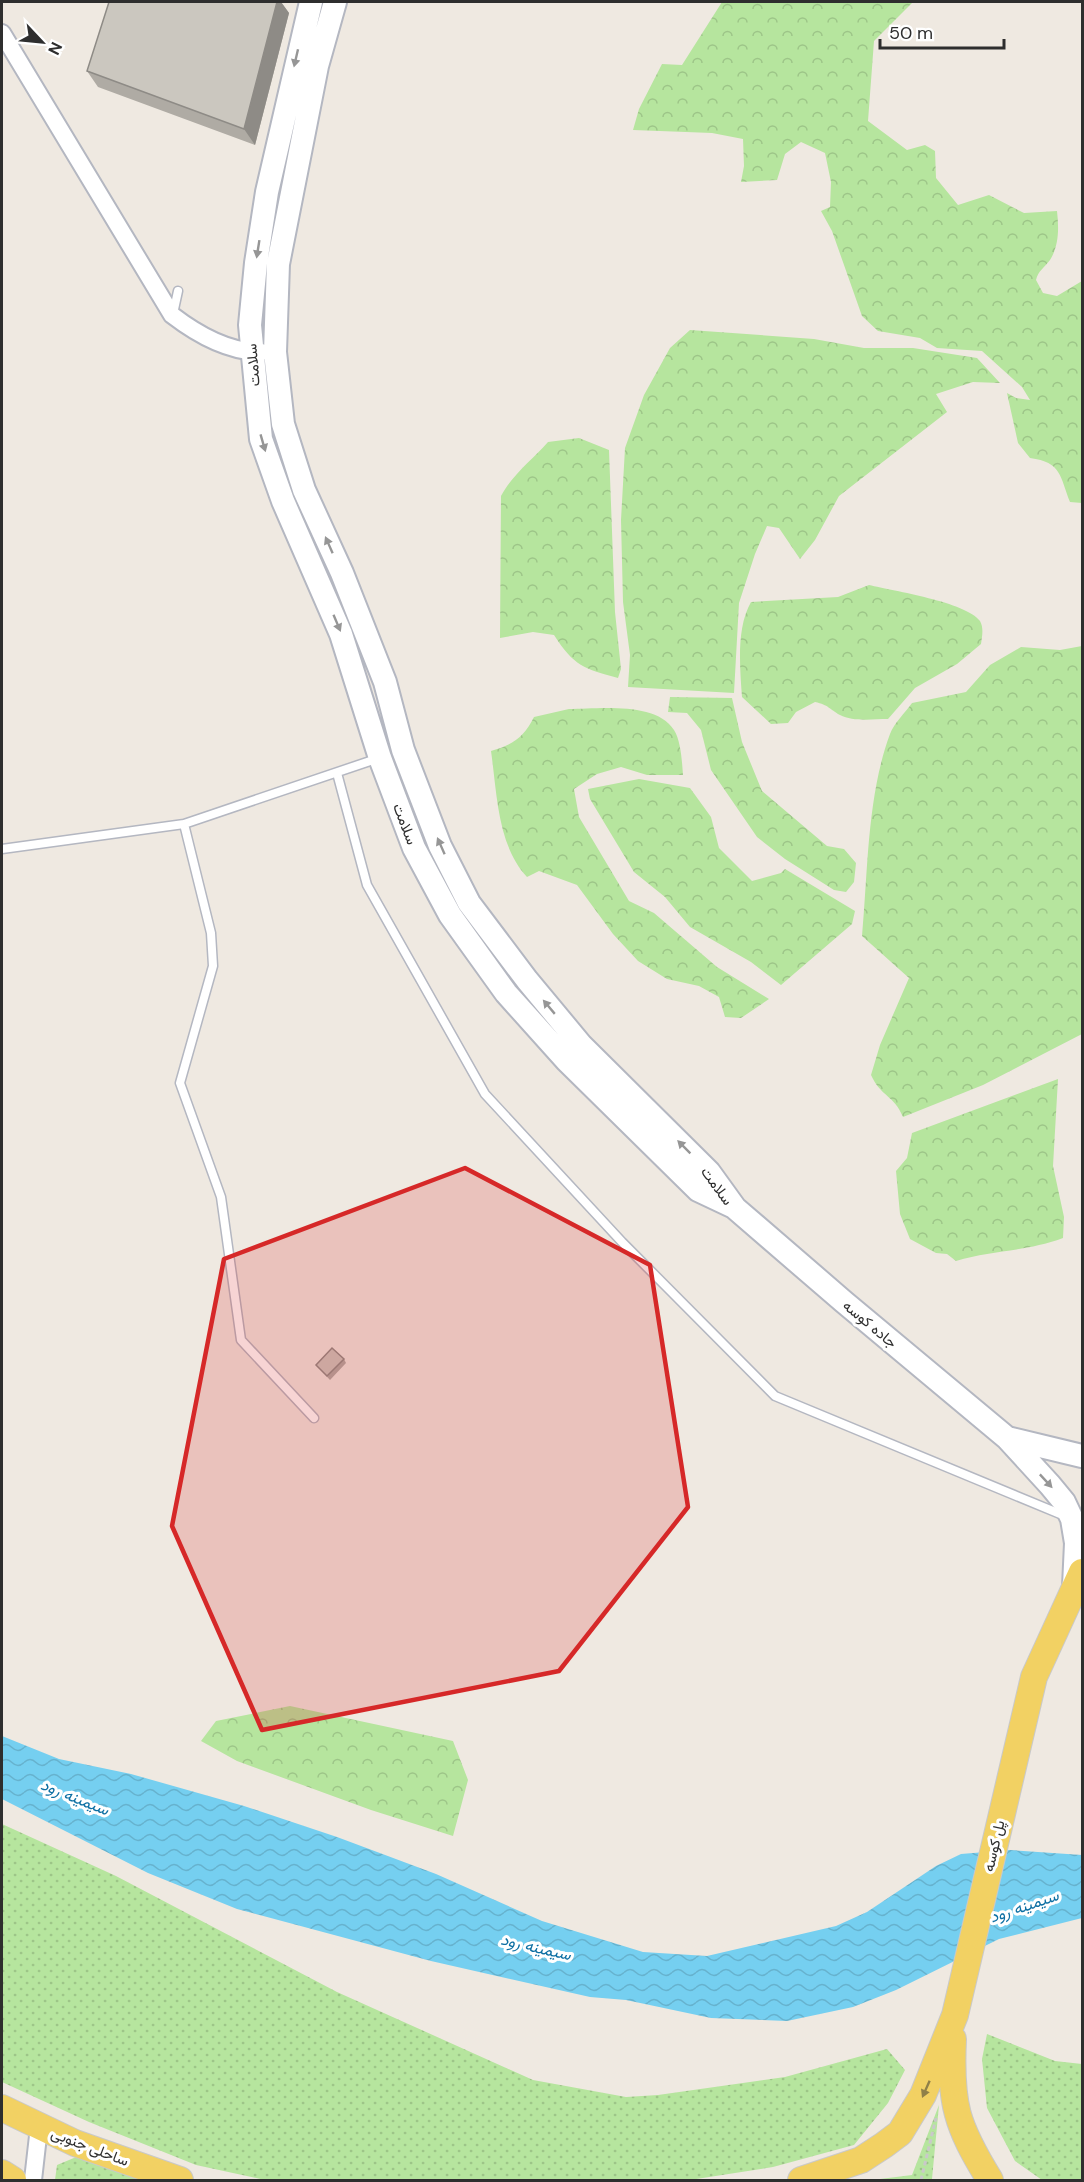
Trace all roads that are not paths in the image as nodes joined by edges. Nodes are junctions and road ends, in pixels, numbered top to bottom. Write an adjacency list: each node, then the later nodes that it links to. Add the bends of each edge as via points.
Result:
1 (310, 2): 6 (main road, سلامت, one-way to 6, via 255,263)
2 (334, 2): 7 (main road, سلامت, via 278,264)
3 (2, 33): 5 (street)
4 (178, 291): 5 (lane)
5 (172, 315): 6 (street, via 194,332)
6 (251, 352): 7 (street); 9 (main road, سلامت, one-way to 9, via 261,439 283,501 341,634)
7 (275, 352): 8 (main road, سلامت, one-way to 7, via 385,682 304,490 283,424)
8 (404, 750): 9 (main road); 13 (main road, سلامت, one-way to 8, via 710,1172 581,1046 469,903 440,846)
9 (380, 758): 10 (lane); 13 (main road, سلامت, via 414,848 450,915 506,993 567,1061 698,1190)
10 (337, 772): 11 (lane); 17 (lane, via 367,885 485,1094 622,1242 775,1396)
11 (184, 824): 12 (lane); 14 (lane, via 211,933 213,966 180,1083 221,1197 241,1340)
12 (2, 849)
13 (735, 1208): 15 (main road, جاده کوسه)
14 (314, 1418)
15 (1007, 1438): 16 (main road, جاده کوسه); 17 (main road, جاده کوسه, one-way to 17, via 1064,1502)
16 (1083, 1456)
17 (1072, 1519): 18 (main road, جاده کوسه)
18 (1080, 1580): 19 (main road, پل کوسه, via 1034,1677)
19 (955, 2015): 26 (main road, one-way to 26, via 923,2095 900,2133 861,2160); 27 (main road, via 951,2080 958,2124)
20 (2, 2108): 21 (main road, ساحلی جنوبی)
21 (39, 2127): 24 (street); 25 (main road, ساحلی جنوبی)
22 (2, 2173): 23 (main road)
23 (13, 2181)
24 (33, 2181)
25 (180, 2181)
26 (801, 2181)
27 (990, 2181)

